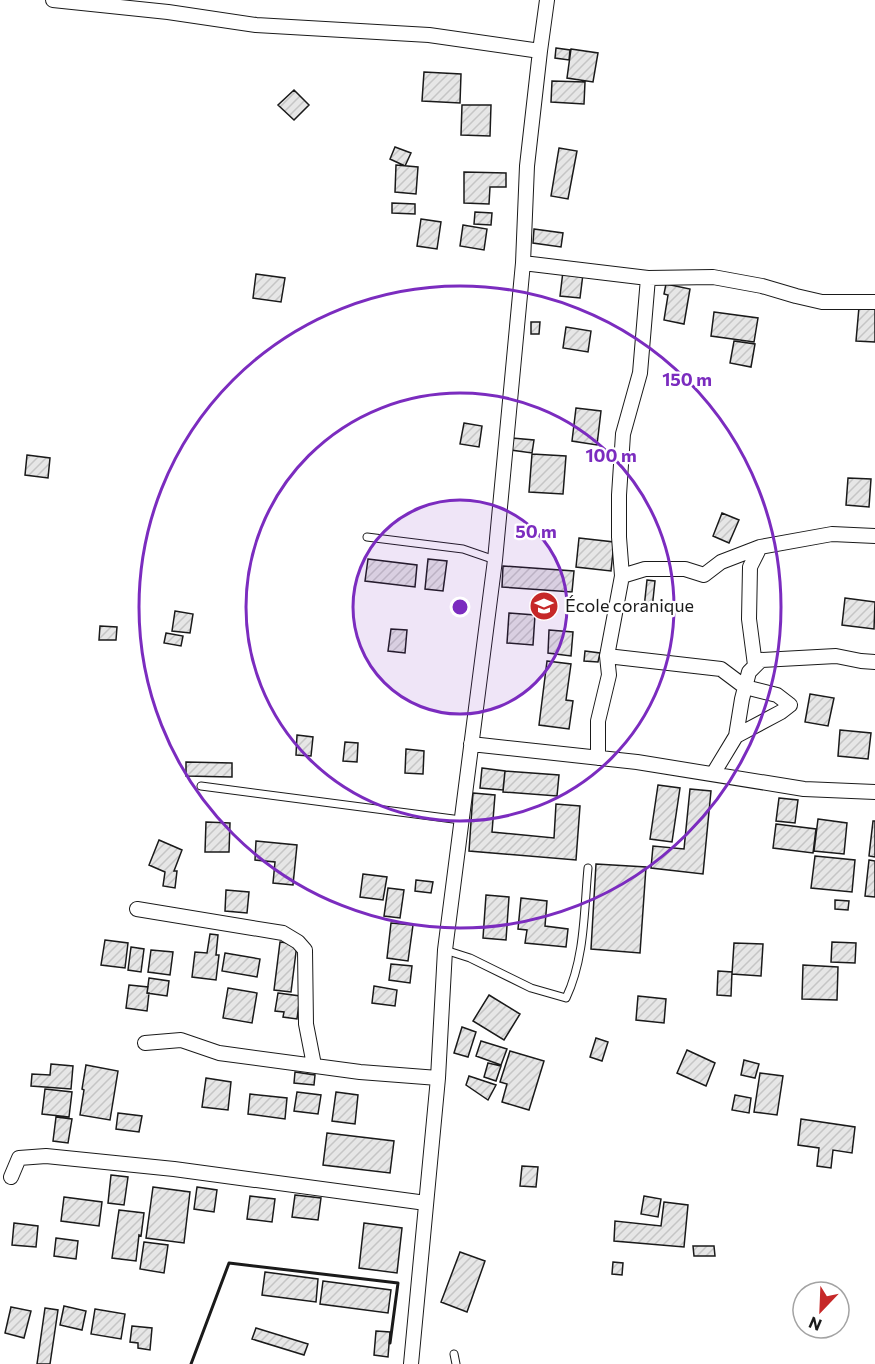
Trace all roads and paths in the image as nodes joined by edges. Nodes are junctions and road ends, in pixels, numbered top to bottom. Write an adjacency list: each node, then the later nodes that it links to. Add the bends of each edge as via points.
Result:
1 (53, 0): 3 (street, via 256,24 429,34)
2 (547, 0): 3 (street)
3 (540, 51): 4 (street, via 527,166)
4 (523, 263): 5 (street); 10 (street)
5 (648, 278): 6 (street, via 713,277 822,302); 11 (street, via 640,373 623,434 619,506)
6 (875, 302)
7 (875, 536): 9 (street, via 832,534)
8 (366, 537): 10 (lane, via 463,549)
9 (760, 546): 11 (street, via 721,562 704,575 685,568 645,569); 14 (street, via 750,567 749,619)
10 (495, 560): 17 (street)
11 (622, 576): 12 (street)
12 (607, 656): 15 (street, via 722,669); 18 (street, via 609,675 598,721)
13 (875, 662): 14 (street, via 836,656 761,660)
14 (755, 665): 15 (street)
15 (745, 687): 16 (street); 16 (street, via 777,694 790,705)
16 (735, 736): 19 (street)
17 (471, 744): 18 (street); 22 (street)
18 (598, 758): 19 (street)
19 (713, 774): 21 (street, via 804,789)
20 (201, 786): 22 (lane)
21 (875, 792)
22 (461, 820): 25 (street)
23 (588, 868): 25 (lane, via 580,950 566,998 531,988)
24 (136, 909): 27 (street, via 283,933 298,942 305,951 306,1024)
25 (445, 950): 28 (street)
26 (146, 1043): 27 (street, via 181,1040 219,1053)
27 (314, 1065): 28 (street)
28 (438, 1078): 30 (street)
29 (11, 1177): 30 (street, via 19,1158 46,1156)
30 (426, 1203): 32 (street)
31 (454, 1354): 33 (lane)
32 (411, 1364)
33 (456, 1364)

